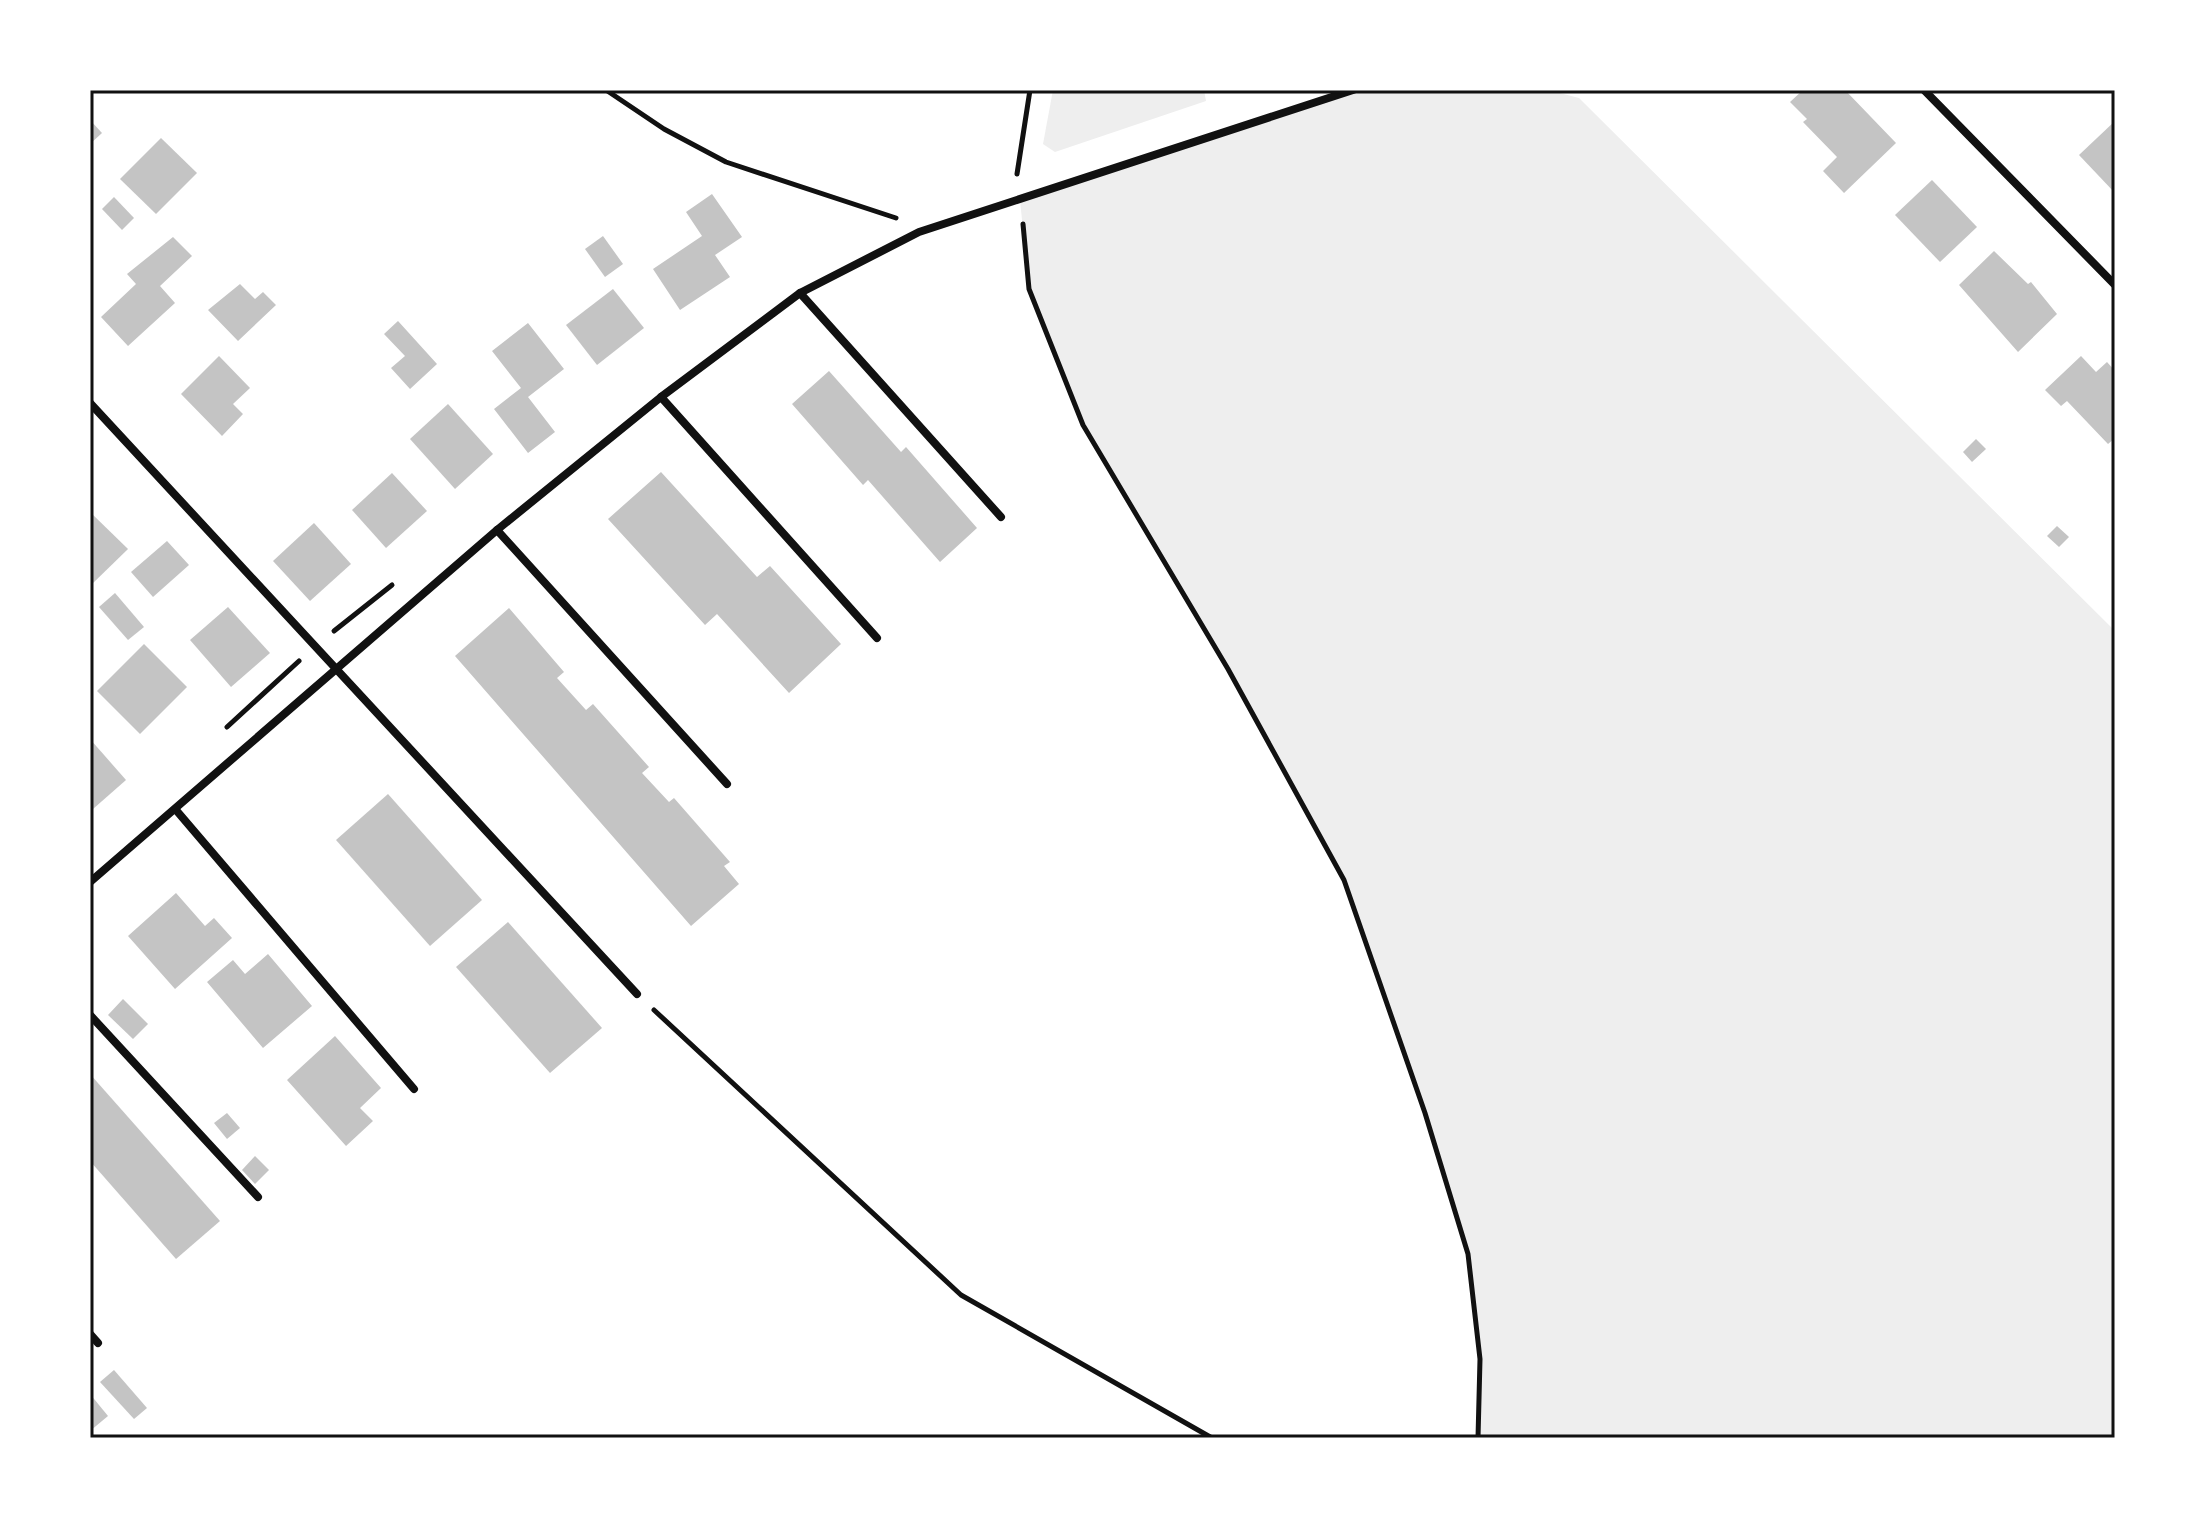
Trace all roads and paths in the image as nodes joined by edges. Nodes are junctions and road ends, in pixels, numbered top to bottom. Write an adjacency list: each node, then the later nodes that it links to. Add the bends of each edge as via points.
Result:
1 (606, 90): 6 (path, via 726,162 914,223)
2 (1030, 90): 5 (path, via 1017,174)
3 (1353, 90): 5 (street)
4 (1924, 90): 7 (street)
5 (1020, 200): 6 (street); 25 (path, via 1029,289 1083,425 1228,669 1344,880 1468,1254 1480,1359)
6 (919, 232): 8 (street)
7 (2114, 281)
8 (800, 293): 9 (street); 11 (street)
9 (661, 397): 12 (street); 13 (street)
10 (90, 403): 14 (street)
11 (1001, 517)
12 (497, 530): 14 (street); 15 (street)
13 (877, 638)
14 (336, 666): 16 (street); 18 (street)
15 (727, 784)
16 (176, 810): 17 (street); 20 (street)
17 (90, 882)
18 (637, 994): 24 (path, via 961,1295)
19 (90, 1015): 21 (street)
20 (414, 1089)
21 (258, 1197)
22 (90, 1334): 23 (street)
23 (98, 1343)
24 (1212, 1438)
25 (1478, 1438)

